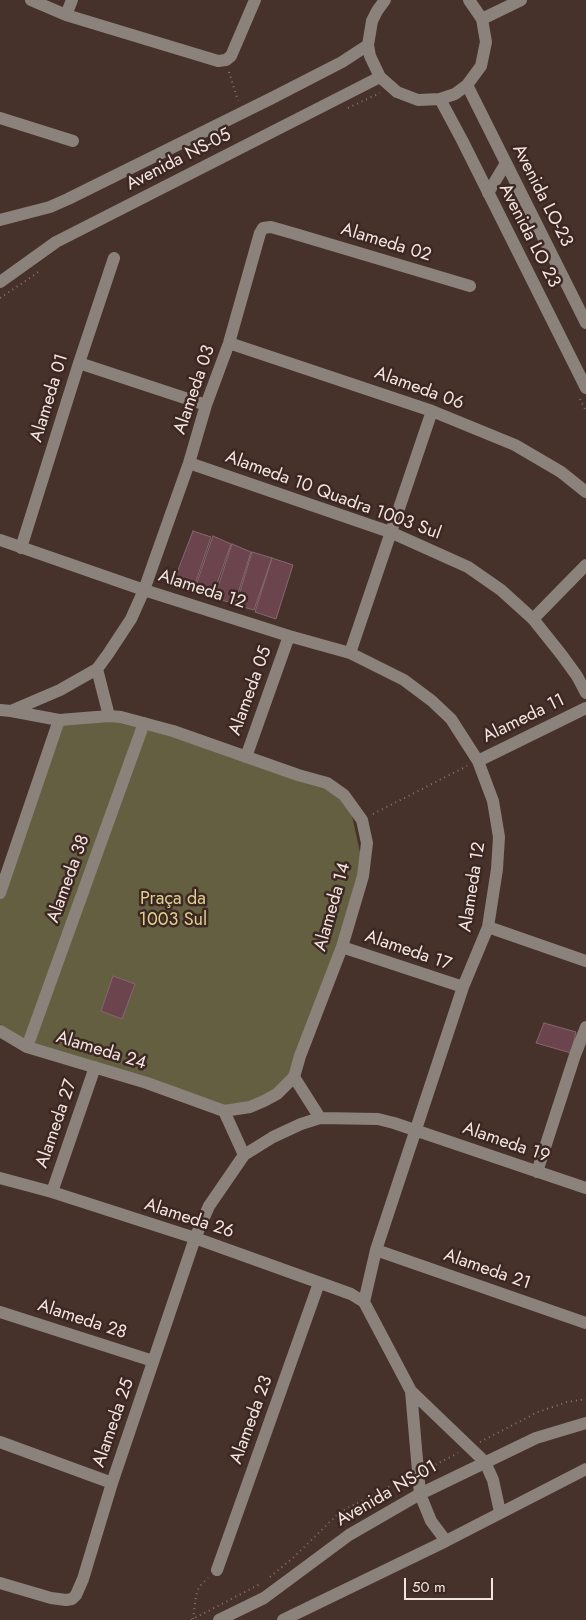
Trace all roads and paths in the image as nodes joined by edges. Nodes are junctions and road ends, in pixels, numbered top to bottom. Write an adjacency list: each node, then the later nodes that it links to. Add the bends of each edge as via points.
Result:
1 (31, 0): 7 (street)
2 (72, 0): 7 (street)
3 (255, 0): 7 (street, via 230,56 218,61)
4 (384, 0): 9 (street, via 372,21)
5 (469, 0): 8 (street)
6 (522, 0): 8 (street)
7 (66, 14)
8 (482, 19): 11 (street, via 485,50 481,66)
9 (368, 45): 10 (street); 19 (street, Avenida NS-05, via 272,98 68,199)
10 (380, 77): 13 (street, via 397,92 418,100); 23 (street, Avenida NS-05, via 56,242)
11 (467, 85): 13 (street); 17 (street, Avenida LO-23)
12 (381, 92): 14 (path)
13 (440, 99): 18 (street, Avenida LO 23)
14 (347, 109)
15 (0, 118): 16 (street)
16 (73, 141)
17 (506, 163): 18 (street); 26 (street, Avenida LO-23)
18 (488, 192): 29 (street, Avenida LO 23)
19 (0, 220)
20 (292, 233): 24 (street, Alameda 02); 27 (street, Alameda 03, via 271,227 260,232)
21 (114, 258): 28 (street, Alameda 01)
22 (37, 272): 25 (path)
23 (0, 282)
24 (470, 286)
25 (0, 298)
26 (586, 323)
27 (229, 343): 30 (street, Alameda 03); 32 (street, Alameda 06)
28 (79, 364): 30 (street); 37 (street, Alameda 01)
29 (582, 390): 31 (path)
30 (206, 405): 33 (street, Alameda 03)
31 (586, 410)
32 (432, 411): 34 (street, Alameda 06, via 515,445 561,472); 35 (street)
33 (189, 463): 35 (street, Alameda 10 Quadra 1003 Sul); 39 (street, Alameda 03)
34 (586, 492)
35 (390, 532): 40 (street, Alameda 10 Quadra 1003 Sul, via 468,567 501,590); 42 (street)
36 (0, 540): 37 (street, Alameda 12)
37 (22, 548): 39 (street, Alameda 12)
38 (586, 565): 40 (street)
39 (144, 590): 41 (street, Alameda 12); 43 (street, Alameda 03, via 131,619)
40 (533, 619): 44 (street, Alameda 10 Quadra 1003 Sul, via 577,676)
41 (289, 636): 42 (street, Alameda 12); 50 (street, Alameda 05)
42 (350, 653): 51 (street, Alameda 12, via 404,680 432,701 451,719)
43 (97, 669): 46 (street, via 60,690); 47 (street)
44 (586, 693)
45 (586, 708): 51 (street, Alameda 11)
46 (5, 711): 48 (street)
47 (109, 716): 48 (street, Alameda 14); 49 (street, Alameda 14)
48 (59, 720): 53 (street)
49 (144, 723): 50 (street, Alameda 14); 61 (street, Alameda 38)
50 (246, 757): 52 (street, Alameda 14, via 327,783 344,795)
51 (478, 761): 52 (path); 55 (street, Alameda 12, via 493,802 499,837)
52 (362, 820): 56 (street, Alameda 14, via 367,843 363,876)
53 (3, 876): 54 (street)
54 (0, 893)
55 (488, 927): 57 (street); 58 (street, Alameda 12)
56 (342, 947): 58 (street, Alameda 17); 63 (street, Alameda 14)
57 (586, 961)
58 (463, 988): 66 (street, Alameda 12)
59 (586, 1027): 68 (street)
60 (0, 1031): 61 (street, Alameda 24)
61 (27, 1047): 62 (street, Alameda 24)
62 (95, 1067): 64 (street, Alameda 24); 71 (street, Alameda 27)
63 (294, 1077): 64 (street, Alameda 14, via 277,1094 264,1101); 65 (street)
64 (224, 1111): 67 (street)
65 (320, 1118): 66 (street, Alameda 19, via 378,1119); 67 (street, via 294,1127)
66 (416, 1131): 68 (street, Alameda 19); 73 (street, Alameda 12)
67 (244, 1155): 72 (street, Alameda 25, via 208,1206)
68 (537, 1172): 70 (street, Alameda 19)
69 (0, 1178): 71 (street, Alameda 26)
70 (586, 1188)
71 (52, 1192): 72 (street, Alameda 26)
72 (195, 1238): 74 (street, Alameda 26); 78 (street, Alameda 25)
73 (376, 1250): 75 (street, Alameda 12); 77 (street, Alameda 21)
74 (319, 1282): 75 (street, Alameda 26); 88 (street, Alameda 23)
75 (364, 1302): 79 (street)
76 (0, 1312): 78 (street, Alameda 28)
77 (586, 1323)
78 (153, 1361): 84 (street, Alameda 25)
79 (411, 1391): 82 (street); 85 (street)
80 (586, 1423): 82 (street, Avenida NS-01, via 536,1438)
81 (0, 1442): 84 (street)
82 (485, 1462): 85 (street, Avenida NS-01); 86 (street)
83 (586, 1469): 86 (street)
84 (112, 1483): 89 (street, Alameda 25, via 83,1579 72,1599 52,1598)
85 (420, 1494): 87 (street, via 431,1521); 91 (street, Avenida NS-01, via 349,1535 264,1598)
86 (500, 1512): 87 (street)
87 (446, 1541): 92 (street)
88 (217, 1570): 90 (path, via 199,1587)
89 (0, 1583)
90 (193, 1619)
91 (219, 1620)
92 (283, 1620)

